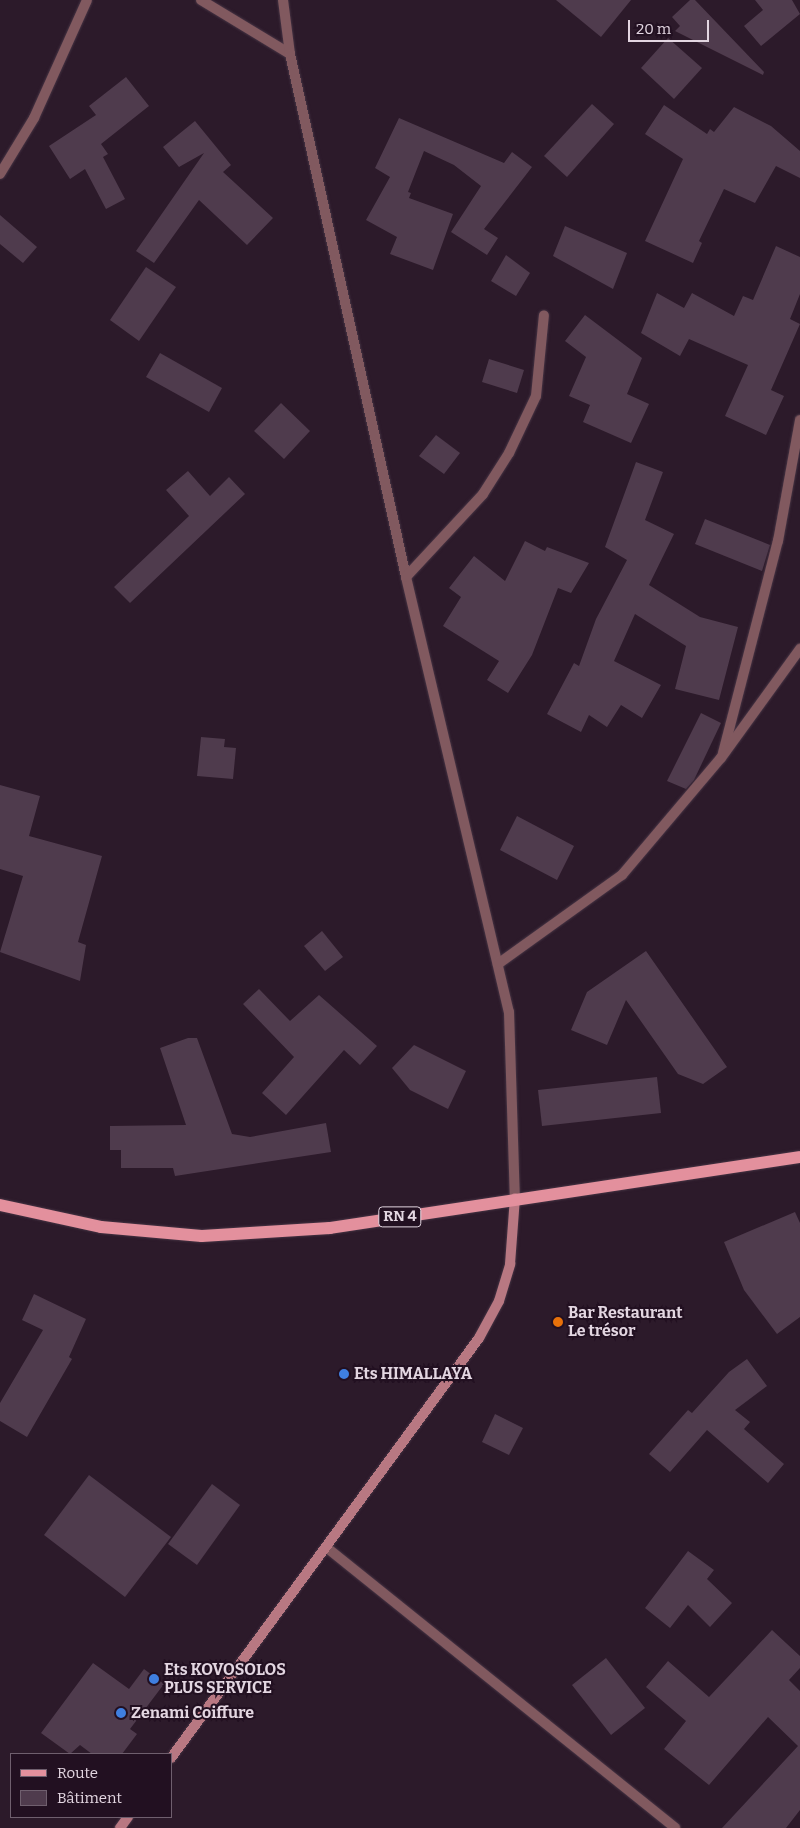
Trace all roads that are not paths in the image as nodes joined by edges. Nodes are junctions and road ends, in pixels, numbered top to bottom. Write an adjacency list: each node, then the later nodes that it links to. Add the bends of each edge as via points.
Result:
1 (87, 0): 5 (street, via 34,118)
2 (201, 0): 4 (street)
3 (283, 0): 4 (street)
4 (290, 54): 8 (street)
5 (0, 174)
6 (544, 315): 8 (street, via 536,396 509,453 483,494)
7 (800, 420): 10 (street, via 778,541)
8 (406, 577): 11 (street)
9 (800, 649): 10 (street)
10 (722, 758): 11 (street, via 622,875)
11 (498, 964): 13 (street, via 509,1012)
12 (800, 1157): 13 (main road, RN 4)
13 (515, 1198): 14 (main road, RN 4, via 330,1228 202,1236 102,1227); 15 (main road, via 510,1264 487,1323)
14 (0, 1205)
15 (326, 1547): 16 (main road); 17 (street)
16 (172, 1757)
17 (674, 1828)

